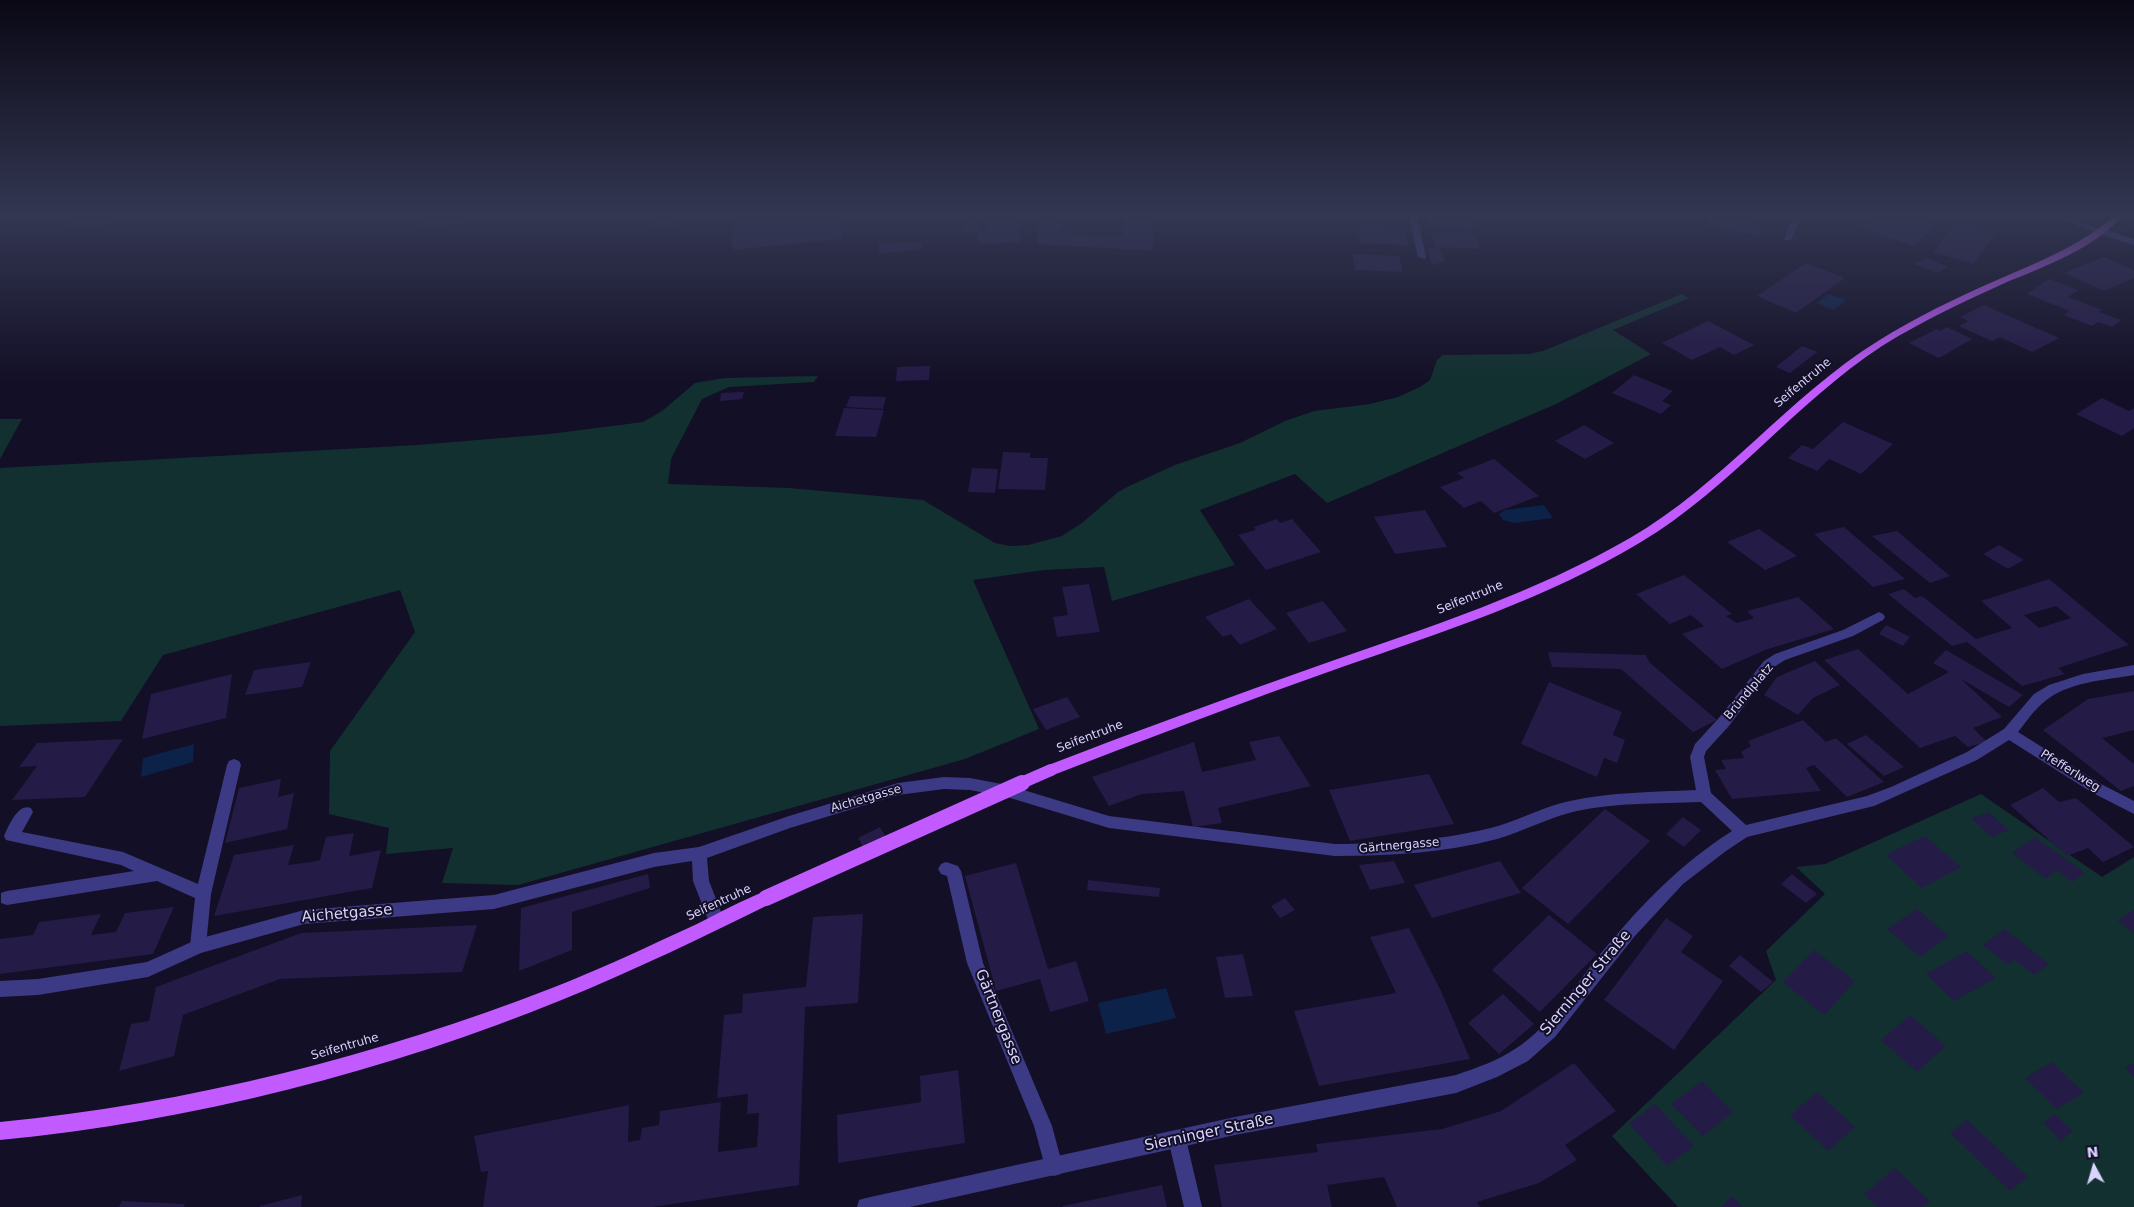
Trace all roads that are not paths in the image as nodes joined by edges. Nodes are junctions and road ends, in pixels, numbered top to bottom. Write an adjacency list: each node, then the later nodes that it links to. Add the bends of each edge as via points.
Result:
1 (2025, 272): 16 (main road, Seifentruhe, bridge, via 1930,316 1875,347 1799,407 1695,499 1637,539 1556,581 1442,627 1212,708 1051,770)
2 (1879, 618): 6 (street, Bründlplatz, via 1769,664 1700,748 1697,757)
3 (2134, 670): 4 (street, Sierninger Straße, via 2083,679 2054,689 2039,698)
4 (2008, 732): 8 (street, Pfefferlweg, via 2096,788); 10 (street, Sierninger Straße, via 1972,756 1869,802)
5 (234, 765): 14 (street)
6 (1704, 796): 7 (street, Gärtnergasse, via 1600,801 1458,841 1351,850 1109,822); 10 (street)
7 (1039, 801): 11 (street, Aichetgasse, via 970,784 944,783 898,789)
8 (2134, 808)
9 (26, 812): 13 (street, via 11,836 123,859)
10 (1743, 832): 20 (street, Sierninger Straße, via 1678,879 1628,932 1549,1031 1522,1055 1456,1084)
11 (699, 854): 16 (street, via 701,880); 17 (street, Aichetgasse, via 654,860 494,902 304,917)
12 (946, 868): 21 (street, Gärtnergasse, via 953,871 975,963 1043,1126)
13 (158, 874): 14 (street); 15 (street)
14 (203, 894): 17 (street)
15 (6, 898)
16 (717, 922): 19 (main road, Seifentruhe, via 604,974 498,1016 374,1056 278,1083 153,1110)
17 (198, 946): 18 (street, Aichetgasse, via 148,969 38,988)
18 (0, 989)
19 (0, 1131)
20 (1177, 1139): 21 (street, Sierninger Straße); 23 (street)
21 (1054, 1168): 22 (street, Sierninger Straße)
22 (866, 1207)
23 (1193, 1207)

